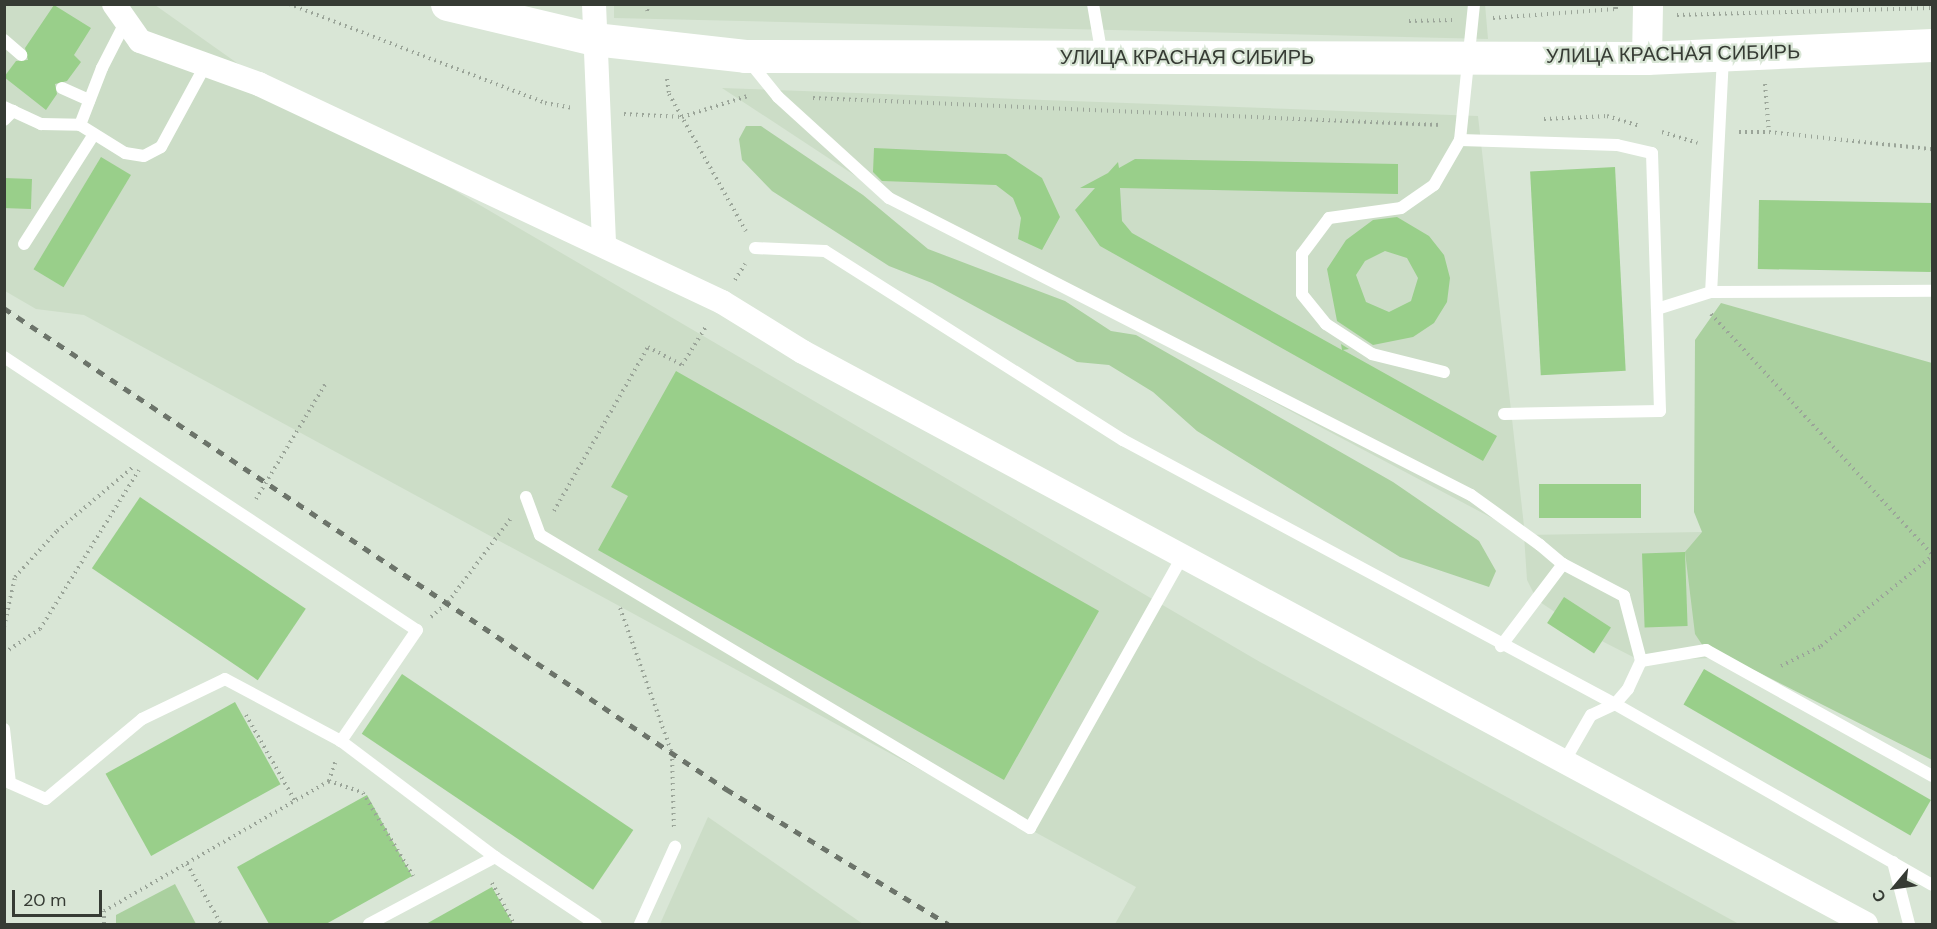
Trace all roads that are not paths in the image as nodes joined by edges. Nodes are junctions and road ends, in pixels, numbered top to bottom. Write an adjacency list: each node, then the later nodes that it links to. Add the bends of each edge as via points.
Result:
1 (447, 4): 7 (main road, УЛИЦА КРАСНАЯ СИБИРЬ)
2 (594, 4): 7 (street)
3 (1093, 4): 12 (lane)
4 (1474, 4): 14 (lane)
5 (1648, 10): 15 (street)
6 (120, 13): 16 (street, via 140,41); 18 (lane)
7 (594, 39): 11 (main road, УЛИЦА КРАСНАЯ СИБИРЬ); 24 (street)
8 (4, 40): 10 (lane)
9 (1932, 45): 13 (main road, УЛИЦА КРАСНАЯ СИБИРЬ)
10 (21, 55)
11 (745, 56): 12 (main road, УЛИЦА КРАСНАЯ СИБИРЬ); 34 (lane, via 778,97 890,198 1471,495)
12 (1103, 57): 14 (main road, УЛИЦА КРАСНАЯ СИБИРЬ)
13 (1723, 57): 15 (main road, УЛИЦА КРАСНАЯ СИБИРЬ); 27 (lane)
14 (1468, 58): 15 (main road, УЛИЦА КРАСНАЯ СИБИРЬ); 22 (lane)
15 (1647, 58)
16 (206, 64): 21 (lane, via 161,147 144,156 125,153); 24 (street, via 259,84)
17 (62, 88): 18 (lane)
18 (89, 100): 20 (lane)
19 (7, 113): 20 (lane, via 41,124)
20 (80, 125): 21 (lane)
21 (94, 134): 23 (lane)
22 (1460, 140): 28 (lane, via 1617,146 1652,153); 30 (lane, via 1434,185 1401,208 1329,218 1302,254 1302,294 1326,324 1372,354)
23 (24, 244)
24 (604, 245): 33 (street, via 722,302 803,352)
25 (755, 248): 35 (lane, via 825,251 1123,440)
26 (1932, 291): 27 (lane)
27 (1711, 292): 28 (lane)
28 (1657, 309): 31 (lane, via 1660,411)
29 (4, 357): 39 (lane, via 417,630)
30 (1444, 372)
31 (1504, 414)
32 (526, 497): 33 (lane, via 540,535 1030,828)
33 (1183, 555): 40 (street)
34 (1563, 564): 35 (lane); 36 (lane, via 1624,596)
35 (1501, 646): 37 (lane)
36 (1641, 661): 37 (lane, via 1628,689); 41 (lane, via 1706,650)
37 (1615, 704): 40 (lane, via 1591,716); 44 (lane)
38 (4, 729): 39 (lane, via 10,783 46,799 142,719 225,679)
39 (341, 741): 43 (lane)
40 (1564, 762): 49 (street)
41 (1932, 776)
42 (675, 847): 48 (lane)
43 (495, 857): 46 (lane); 47 (lane)
44 (1893, 862): 45 (lane); 50 (lane)
45 (1932, 885)
46 (369, 924)
47 (596, 924)
48 (640, 924)
49 (1866, 924)
50 (1909, 924)

